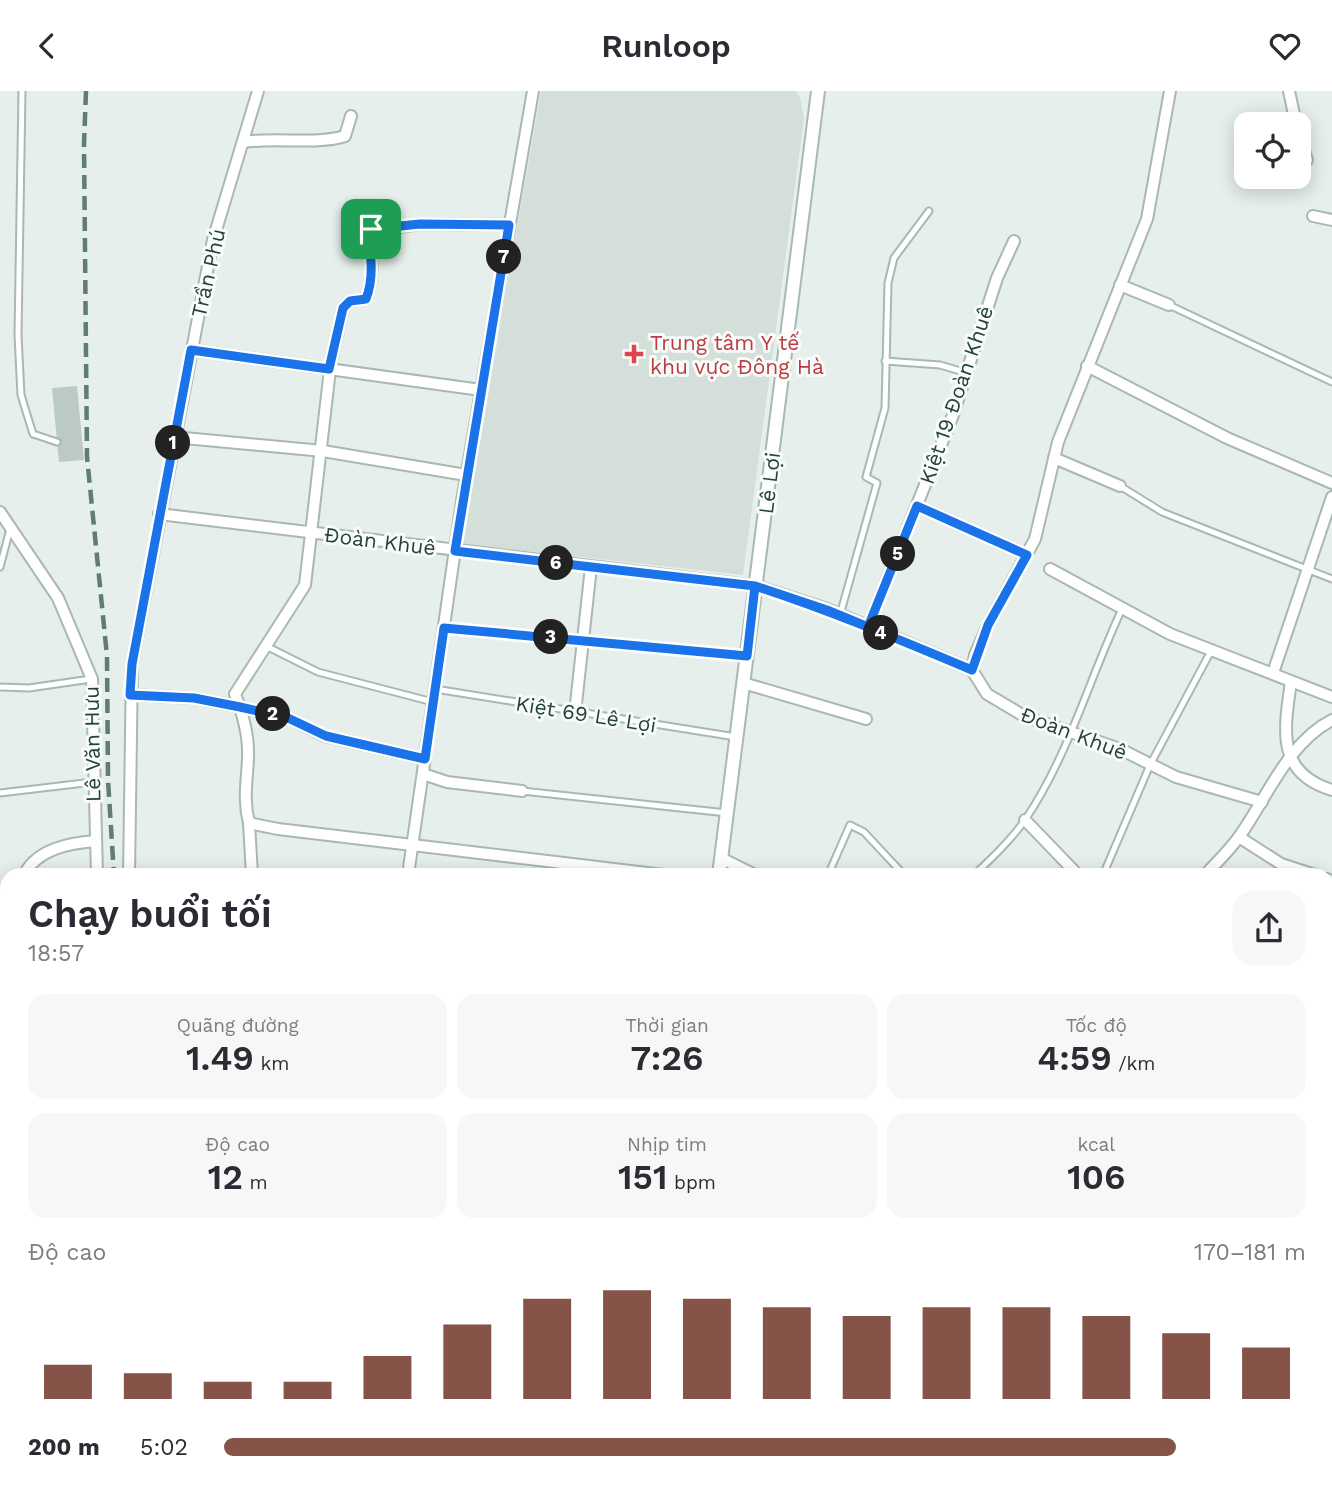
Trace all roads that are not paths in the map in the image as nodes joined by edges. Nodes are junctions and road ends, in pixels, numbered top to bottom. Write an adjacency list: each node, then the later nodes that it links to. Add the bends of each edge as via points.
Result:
1 (22, 91): 25 (lane, via 21,395 33,434)
2 (258, 91): 9 (street, Trần Phú)
3 (533, 91): 13 (street)
4 (818, 91): 44 (street, Lê Lợi)
5 (1170, 91): 15 (street, via 1153,194)
6 (1289, 91): 7 (street)
7 (1293, 112)
8 (351, 116): 9 (street, via 345,136 333,140)
9 (243, 142): 17 (street, Trần Phú, via 213,240)
10 (929, 211): 18 (lane, via 894,258 888,283)
11 (1313, 216): 12 (street)
12 (1332, 220)
13 (509, 225): 20 (street, via 420,224 365,232 371,247 369,292 366,299 350,301 343,308); 23 (street)
14 (1014, 241): 21 (street, Kiệt 19 Đoàn Khuê, via 997,278)
15 (1120, 285): 16 (street); 19 (street)
16 (1169, 305): 22 (lane)
17 (191, 350): 20 (street); 24 (street, Trần Phú)
18 (885, 361): 21 (lane, via 940,365); 46 (lane, via 885,408 866,477 877,483)
19 (1087, 366): 27 (street); 29 (street, via 1227,438)
20 (329, 369): 23 (street); 26 (street)
21 (967, 373): 32 (street, Kiệt 19 Đoàn Khuê)
22 (1332, 382)
23 (481, 390): 28 (street)
24 (174, 436): 26 (street); 34 (street, Trần Phú)
25 (57, 442)
26 (323, 451): 28 (street); 36 (street)
27 (1054, 459): 30 (street); 38 (street, via 1042,516)
28 (466, 475): 37 (street)
29 (1332, 483)
30 (1119, 486): 42 (lane, via 1162,512)
31 (1332, 497): 42 (street)
32 (917, 506): 38 (street); 47 (street, Kiệt 19 Đoàn Khuê)
33 (0, 512): 35 (street, Lê Văn Hưu)
34 (159, 514): 36 (street, Đoàn Khuê); 60 (street, Trần Phú)
35 (11, 526): 39 (lane); 55 (street, Lê Văn Hưu, via 58,597)
36 (313, 532): 37 (street, Đoàn Khuê); 50 (street, via 305,585)
37 (455, 551): 40 (street, Đoàn Khuê); 48 (street)
38 (1027, 555): 53 (street, via 988,625)
39 (0, 567)
40 (591, 567): 44 (street, Đoàn Khuê); 49 (street)
41 (1050, 569): 45 (street)
42 (1308, 570): 43 (lane); 54 (street)
43 (1332, 579)
44 (755, 586): 46 (street, Đoàn Khuê); 52 (street, Lê Lợi)
45 (1122, 609): 51 (street); 67 (lane)
46 (840, 615): 47 (street, Đoàn Khuê)
47 (868, 627): 53 (street, Đoàn Khuê)
48 (444, 628): 49 (lane); 59 (street)
49 (584, 640): 52 (lane); 64 (street)
50 (266, 646): 62 (lane, via 318,672); 63 (street, via 235,694)
51 (1212, 649): 54 (street); 71 (lane)
52 (747, 656): 57 (street, Lê Lợi)
53 (972, 670): 67 (street, Đoàn Khuê, via 987,694 1024,716)
54 (1273, 673): 56 (street)
55 (92, 679): 58 (lane, via 29,688); 73 (street, Lê Văn Hưu)
56 (1290, 682): 61 (street); 69 (street)
57 (743, 683): 65 (street); 68 (street, Lê Lợi)
58 (0, 687)
59 (435, 689): 62 (street); 64 (lane, Kiệt 69 Lê Lợi)
60 (130, 695): 63 (street, via 194,698); 87 (street, Trần Phú)
61 (1332, 697)
62 (433, 702): 70 (street)
63 (240, 707): 70 (street, via 288,718 326,736); 80 (street, via 248,755 243,804)
64 (575, 713): 68 (lane, Kiệt 69 Lê Lợi)
65 (866, 719)
66 (1332, 720): 69 (street, via 1319,726)
67 (1072, 733): 71 (street, Đoàn Khuê); 79 (lane)
68 (736, 737): 78 (street, Lê Lợi)
69 (1289, 758): 75 (street, via 1311,783); 77 (street)
70 (425, 759): 72 (street)
71 (1150, 765): 77 (street, Đoàn Khuê); 97 (lane)
72 (423, 774): 74 (street, via 447,782); 83 (street)
73 (93, 782): 76 (lane); 82 (street, Lê Văn Hưu)
74 (522, 790): 78 (lane)
75 (1332, 790)
76 (0, 793)
77 (1262, 802): 81 (street)
78 (727, 813): 84 (street, Lê Lợi)
79 (1025, 820): 95 (lane); 96 (street)
80 (249, 823): 83 (street); 88 (street)
81 (1239, 837): 98 (street); 99 (street)
82 (96, 841): 85 (street, via 74,842 46,853); 86 (street, Lê Văn Hưu)
83 (413, 844): 89 (street); 90 (street)
84 (721, 858): 91 (street, Lê Lợi); 92 (street)
85 (28, 868)
86 (97, 868)
87 (129, 868)
88 (252, 868)
89 (409, 868)
90 (607, 868)
91 (720, 868)
92 (741, 868)
93 (831, 868): 94 (lane, via 850,825 864,832)
94 (897, 868)
95 (980, 868)
96 (1071, 868)
97 (1106, 868)
98 (1211, 868)
99 (1293, 868)

